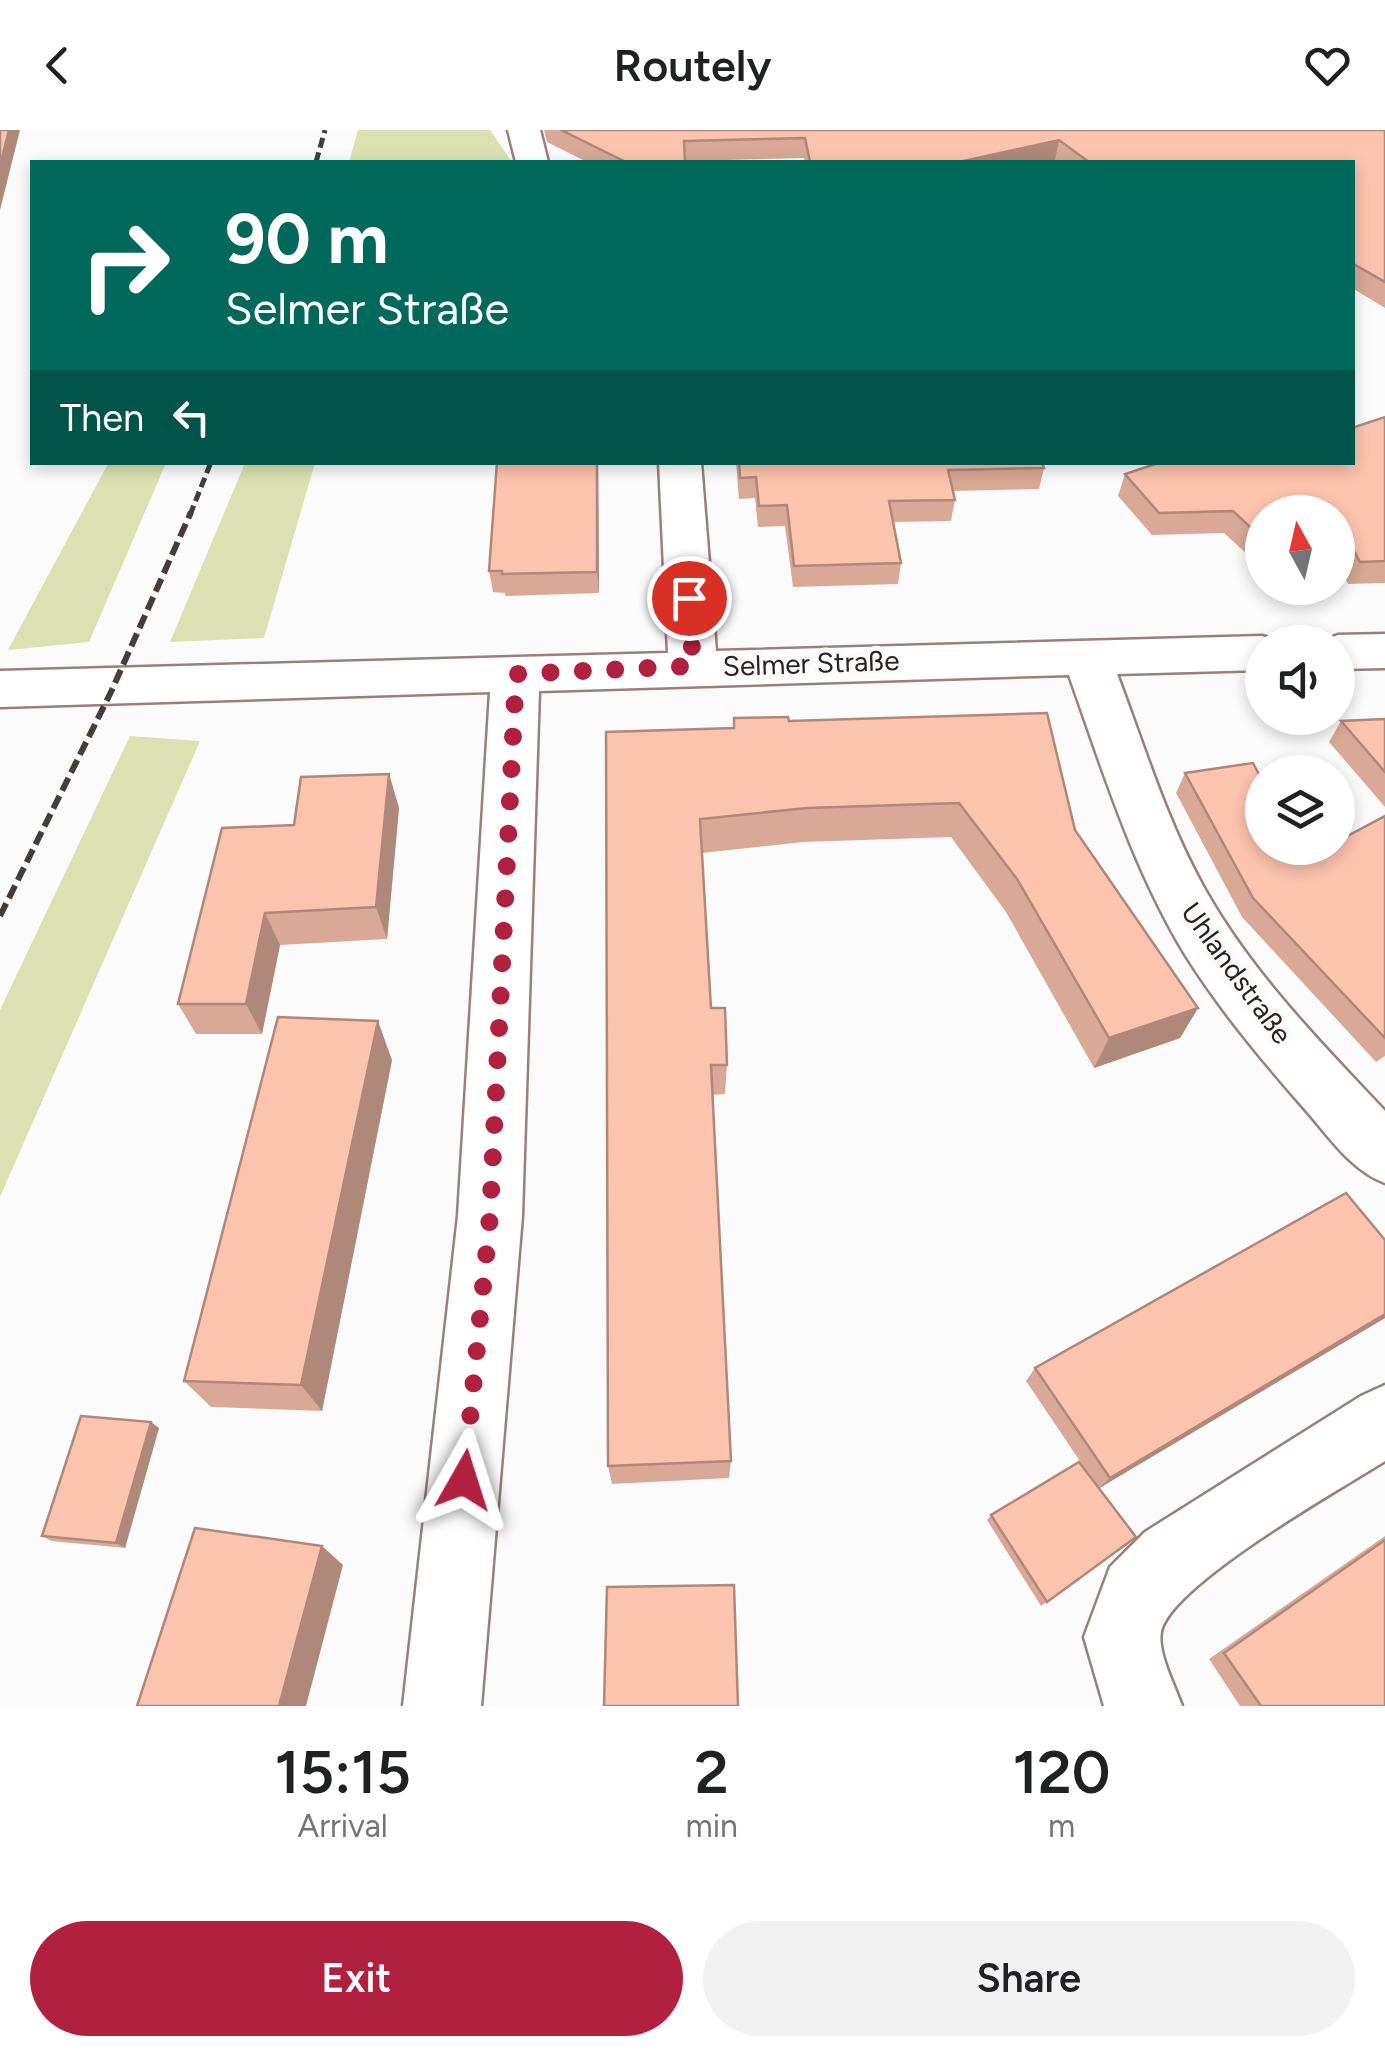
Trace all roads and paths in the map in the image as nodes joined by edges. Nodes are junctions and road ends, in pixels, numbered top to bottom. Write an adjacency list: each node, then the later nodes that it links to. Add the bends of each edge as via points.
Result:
1 (524, 130): 2 (street)
2 (532, 160)
3 (680, 465): 8 (street)
4 (1385, 651): 5 (street)
5 (1355, 652)
6 (1245, 653): 7 (street, Selmer Straße)
7 (1086, 656): 8 (street, Selmer Straße); 11 (street, Uhlandstraße, via 1185,906 1253,1006)
8 (693, 666): 9 (street, Selmer Straße)
9 (516, 674): 10 (street, Selmer Straße); 13 (street, via 490,1216)
10 (0, 689)
11 (1385, 1154)
12 (1385, 1420): 14 (street, via 1171,1558 1136,1593 1122,1637)
13 (442, 1706)
14 (1143, 1706)

